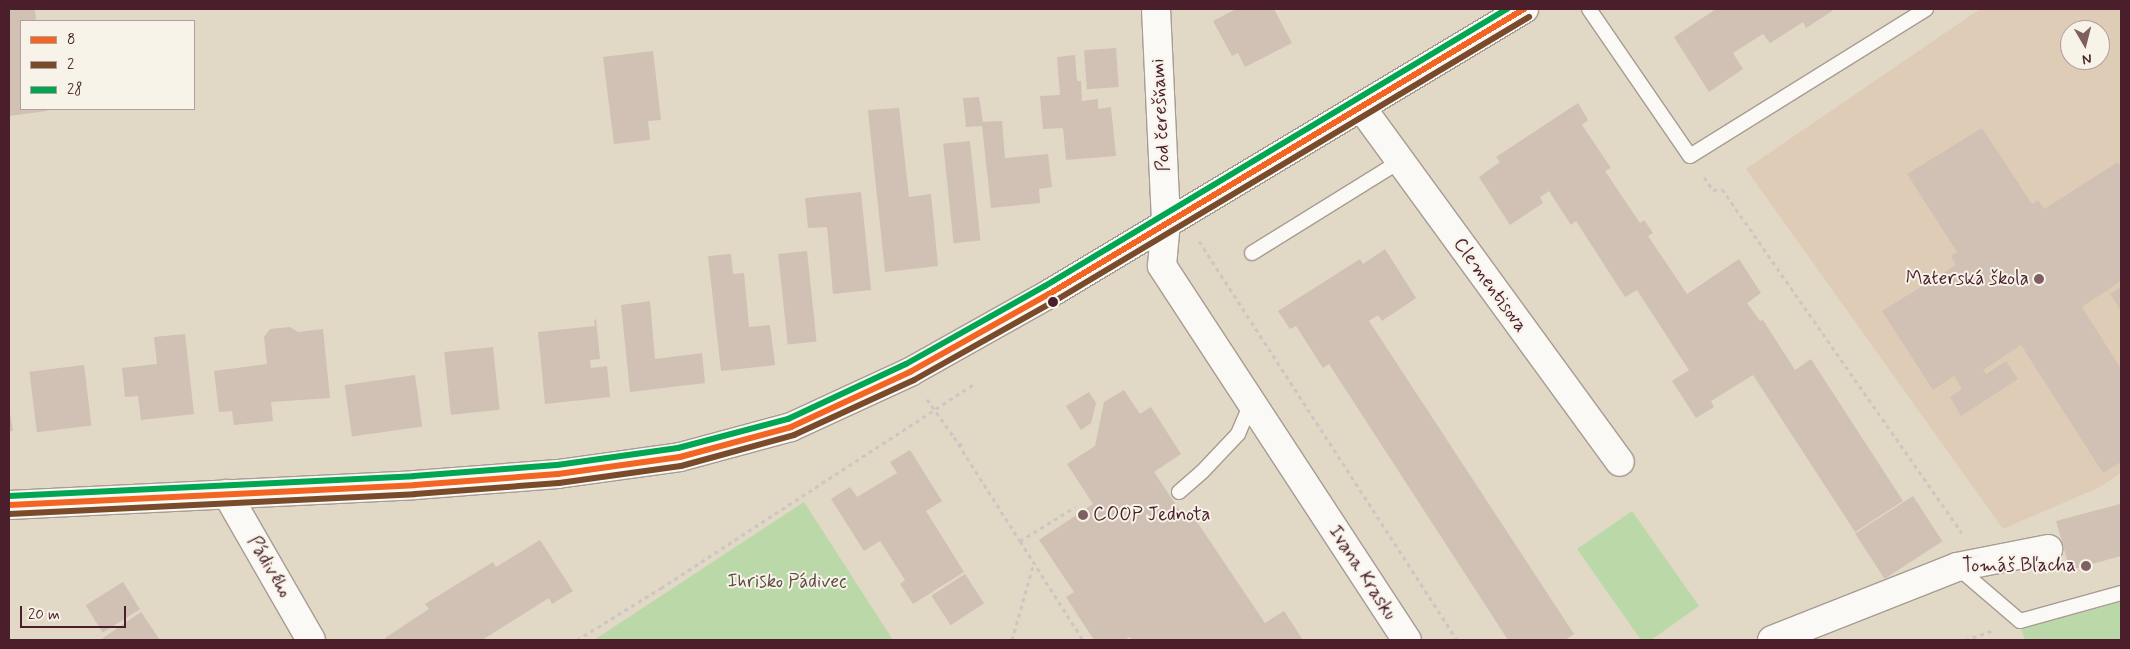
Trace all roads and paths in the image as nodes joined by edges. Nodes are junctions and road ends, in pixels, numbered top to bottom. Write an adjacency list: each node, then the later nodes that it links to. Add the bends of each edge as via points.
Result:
1 (1156, 9): 8 (street, Pod čerešňami)
2 (1524, 9): 5 (street)
3 (1589, 9): 6 (lane)
4 (1926, 9): 6 (lane)
5 (1360, 107): 7 (street, Clementisova); 8 (street)
6 (1690, 156): 21 (path, via 1712,190 1722,189)
7 (1399, 162): 10 (lane); 16 (street, Clementisova)
8 (1166, 222): 12 (street, Ivana Krasku, via 1162,266); 18 (street, via 1049,294 910,372 791,426 680,457 558,474)
9 (1196, 236): 32 (path)
10 (1252, 253)
11 (975, 383): 13 (path)
12 (1251, 402): 17 (lane, via 1238,434); 31 (street, Ivana Krasku)
13 (934, 411): 15 (path); 28 (path)
14 (966, 442): 15 (path)
15 (959, 445): 22 (path)
16 (1620, 462)
17 (1179, 492)
18 (227, 494): 19 (street); 27 (street, Pádivého)
19 (9, 505)
20 (1075, 507): 22 (path)
21 (1963, 534)
22 (1020, 541): 24 (path)
23 (2048, 549): 25 (street)
24 (1034, 562): 29 (path); 30 (path)
25 (1957, 568): 26 (lane, via 2020,621); 33 (street)
26 (2121, 593)
27 (311, 640)
28 (577, 640)
29 (1012, 640)
30 (1083, 640)
31 (1407, 640)
32 (1458, 640)
33 (1772, 640)

